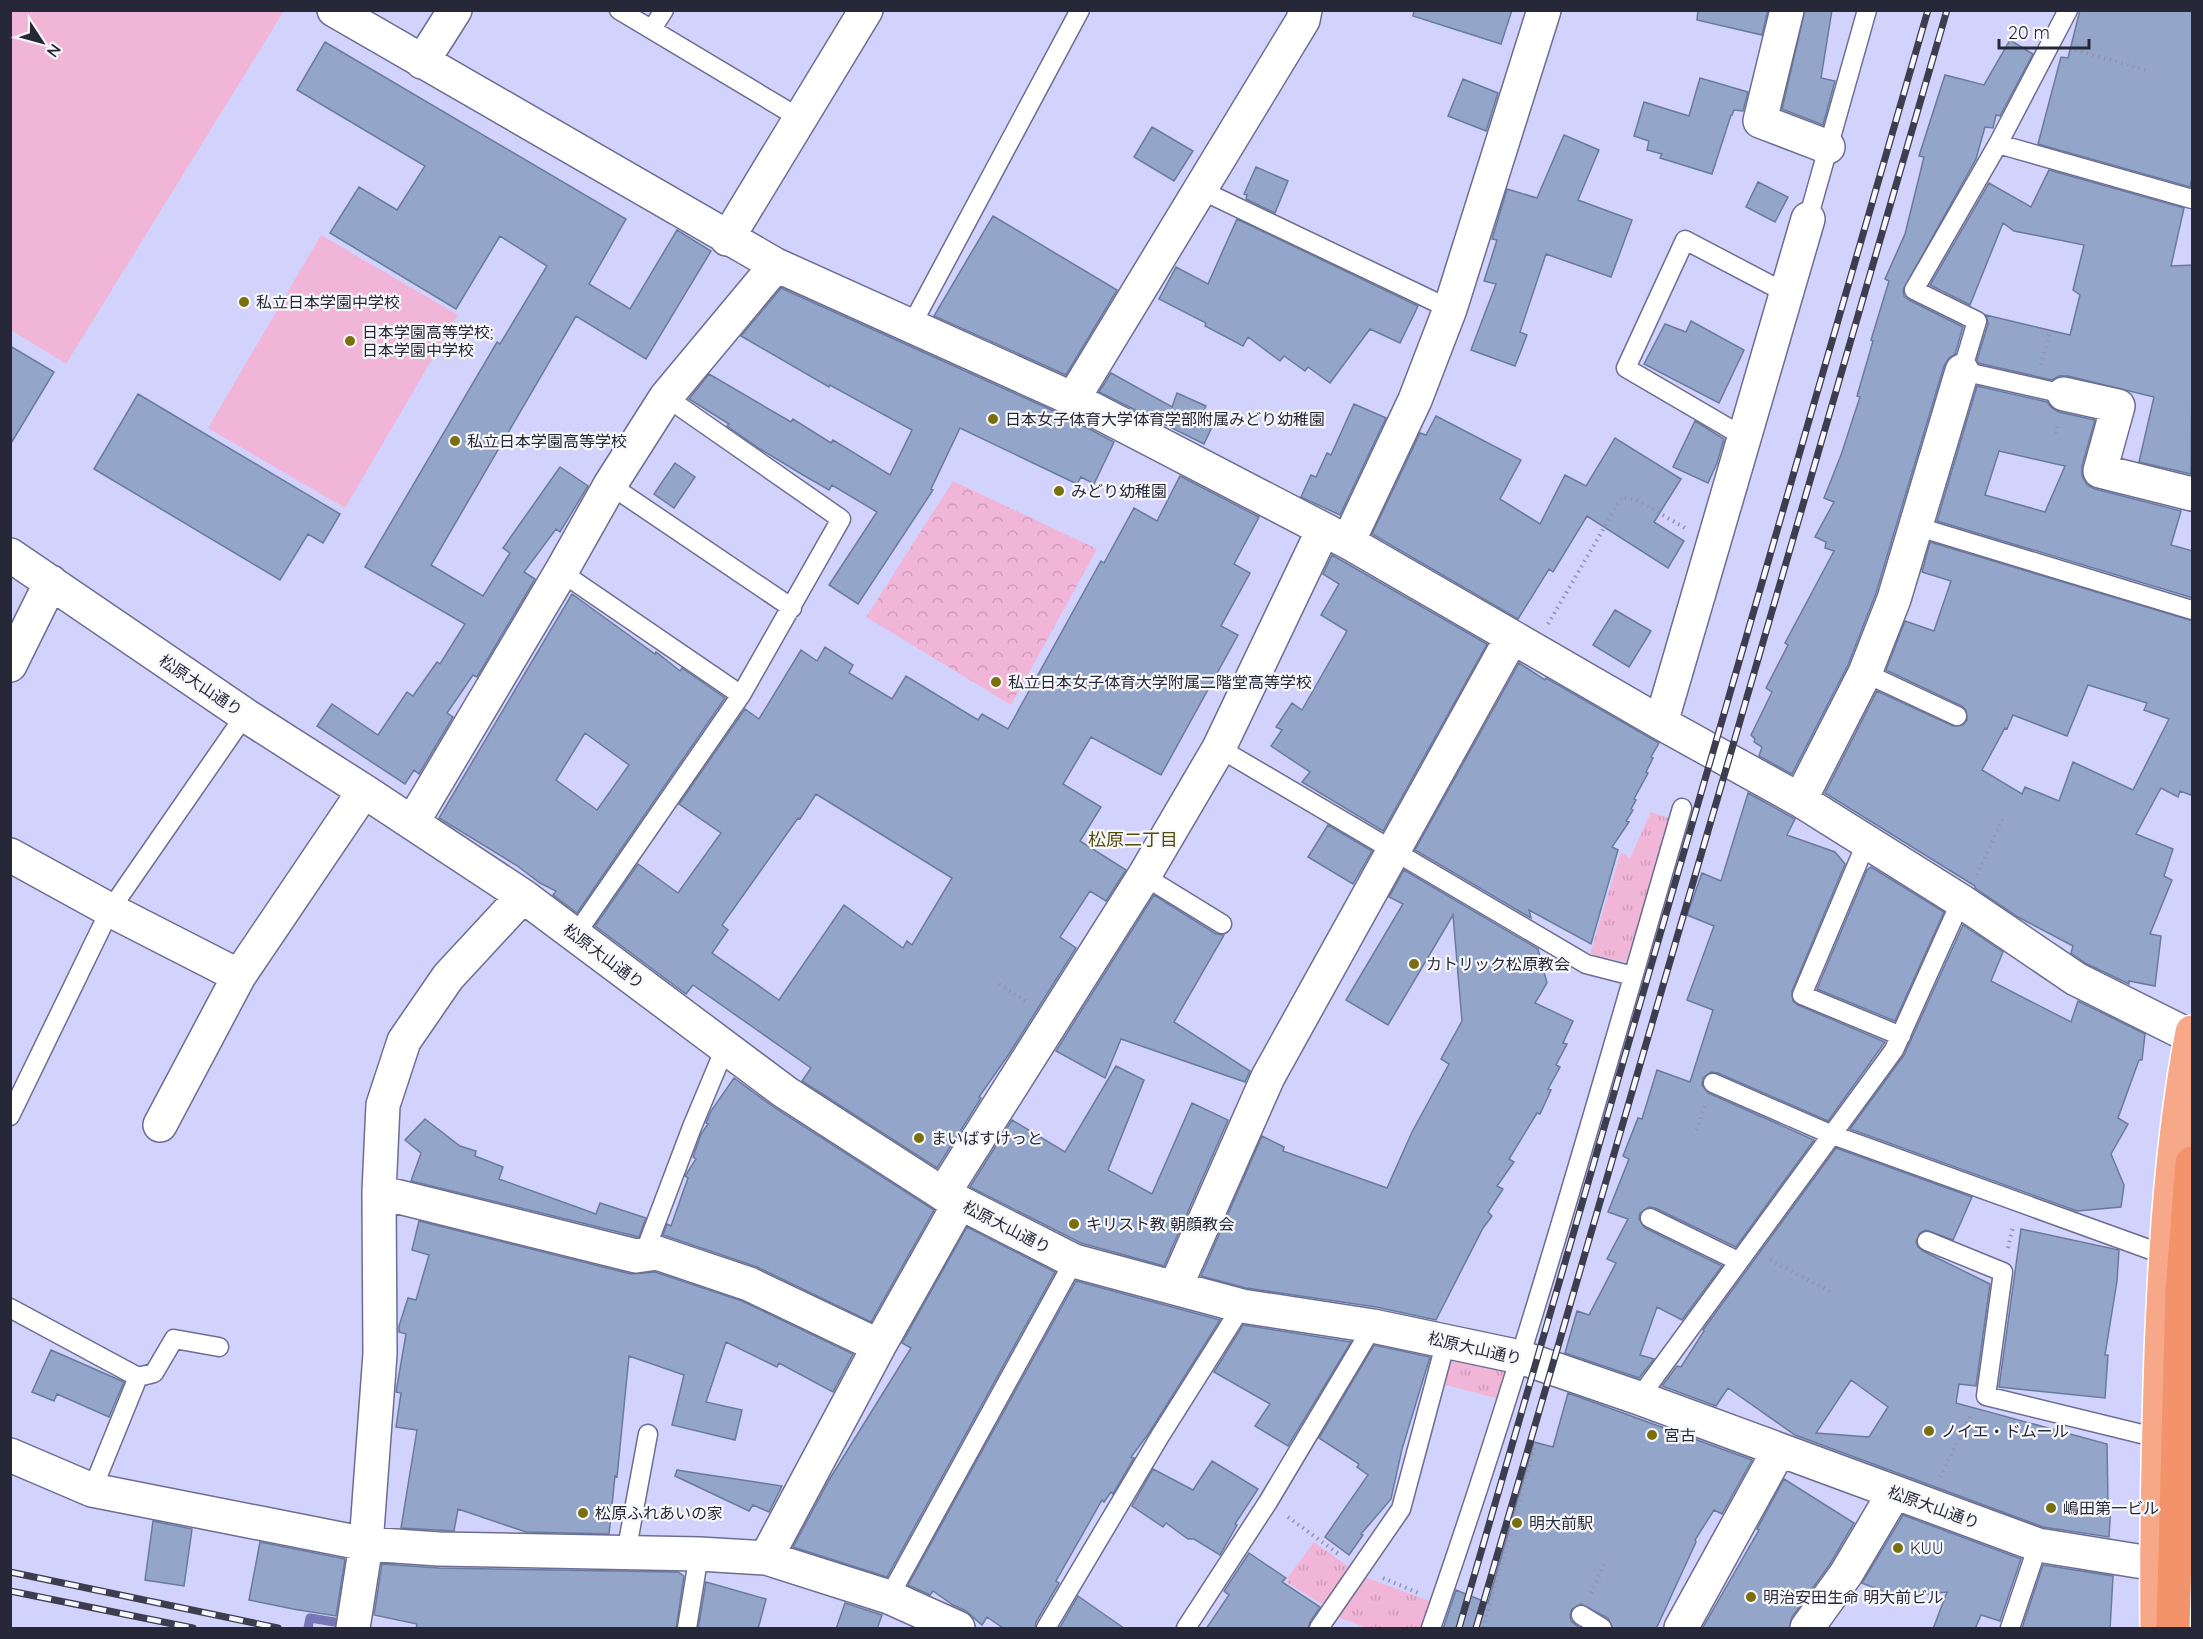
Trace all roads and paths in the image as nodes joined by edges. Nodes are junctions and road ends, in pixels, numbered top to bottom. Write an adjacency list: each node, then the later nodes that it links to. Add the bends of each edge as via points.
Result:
1 (334, 10): 14 (street)
2 (455, 10): 14 (street)
3 (619, 10): 12 (lane)
4 (664, 10): 12 (lane)
5 (866, 10): 16 (street)
6 (1080, 10): 26 (lane)
7 (1305, 10): 19 (street, via 1303,20)
8 (1544, 10): 25 (street)
9 (1787, 10): 18 (street, via 1760,122)
10 (1868, 10): 18 (lane)
11 (2068, 10): 13 (lane)
12 (652, 29): 16 (lane)
13 (2052, 44): 15 (path); 17 (lane)
14 (423, 62): 22 (street)
15 (2146, 70)
16 (801, 119): 22 (street)
17 (1998, 144): 20 (lane); 28 (lane, via 1914,290 1977,321)
18 (1828, 147): 21 (lane)
19 (1201, 190): 25 (lane); 31 (street)
20 (2193, 199)
21 (1808, 219): 24 (street)
22 (727, 239): 23 (street)
23 (776, 266): 26 (street); 30 (street)
24 (1786, 293): 32 (street); 32 (lane, via 1685,240 1626,368)
25 (1450, 309): 36 (street, via 1415,400)
26 (910, 326): 31 (street)
27 (2050, 331): 29 (path)
28 (1962, 371): 29 (lane); 35 (street)
29 (2050, 390): 34 (street, via 2118,406 2100,471)
30 (666, 398): 33 (street); 41 (lane, via 841,519)
31 (1073, 399): 36 (street)
32 (1744, 437): 37 (street)
33 (610, 485): 39 (street); 41 (lane)
34 (2193, 494)
35 (1915, 526): 42 (lane); 45 (street, via 1894,598)
36 (1335, 536): 43 (street); 50 (street)
37 (1714, 545): 43 (path, via 1637,500 1622,497); 49 (street)
38 (10, 555): 40 (street, 松原大山通り)
39 (561, 572): 46 (lane); 55 (street)
40 (51, 582): 44 (street); 47 (street, 松原大山通り)
41 (792, 608): 46 (lane)
42 (2193, 610)
43 (1522, 643): 49 (street); 57 (street)
44 (10, 665)
45 (1865, 673): 48 (lane); 52 (street)
46 (741, 695): 64 (lane)
47 (245, 715): 51 (street, 松原大山通り); 62 (lane)
48 (1957, 716)
49 (1661, 723): 52 (street)
50 (1219, 748): 57 (lane); 59 (street)
51 (364, 791): 55 (street, 松原大山通り); 65 (street)
52 (1800, 800): 56 (street)
53 (1682, 808): 66 (lane)
54 (2003, 818): 61 (path)
55 (412, 823): 60 (street, 松原大山通り)
56 (1867, 841): 61 (street); 68 (lane, via 1802,995)
57 (1394, 851): 66 (lane, via 1586,964); 85 (street, via 1268,1077)
58 (10, 855): 62 (street)
59 (1144, 876): 63 (lane); 76 (street)
60 (523, 896): 64 (street, 松原大山通り); 75 (street, via 448,977 404,1041 383,1105)
61 (1961, 901): 67 (street, via 2076,979); 68 (lane)
62 (110, 910): 65 (street); 71 (lane)
63 (1222, 924)
64 (576, 934): 69 (street, 松原大山通り)
65 (239, 976): 72 (street)
66 (1633, 976): 93 (lane)
67 (2192, 1034): 82 (highway)
68 (1901, 1036): 73 (lane)
69 (725, 1048): 76 (street, 松原大山通り, via 785,1092); 80 (lane)
70 (1713, 1083): 73 (lane)
71 (10, 1116)
72 (160, 1125)
73 (1830, 1134): 77 (lane); 81 (lane)
74 (2193, 1163): 129 (highway, via 2182,1291)
75 (380, 1192): 80 (street, via 636,1256); 106 (street, via 380,1354)
76 (951, 1199): 83 (street, 松原大山通り); 91 (street)
77 (2018, 1202): 82 (lane); 84 (path)
78 (1650, 1218): 81 (lane)
79 (1927, 1241): 84 (lane)
80 (644, 1254): 91 (street, via 657,1253 749,1284)
81 (1743, 1254): 86 (path); 96 (lane)
82 (2165, 1255): 98 (highway)
83 (1074, 1260): 85 (street, 松原大山通り); 114 (lane)
84 (2003, 1272): 95 (lane)
85 (1175, 1288): 87 (street, 松原大山通り)
86 (1833, 1293)
87 (1242, 1306): 89 (street, 松原大山通り); 120 (lane)
88 (10, 1308): 94 (lane)
89 (1372, 1326): 90 (street, 松原大山通り); 104 (lane)
90 (1446, 1341): 93 (street, 松原大山通り); 113 (lane, via 1401,1509)
91 (879, 1346): 110 (street)
92 (219, 1347): 94 (lane, via 174,1340 154,1373)
93 (1520, 1357): 96 (street, 松原大山通り); 115 (lane)
94 (138, 1377): 102 (lane)
95 (1986, 1396): 98 (lane); 105 (path, via 1977,1401)
96 (1638, 1398): 100 (street, 松原大山通り)
97 (648, 1434): 108 (lane)
98 (2158, 1438): 112 (highway)
99 (1536, 1443): 124 (path)
100 (1779, 1450): 103 (street, 松原大山通り); 125 (street)
101 (10, 1455): 102 (street)
102 (92, 1490): 106 (street)
103 (1894, 1493): 105 (street, 松原大山通り); 126 (street, via 1846,1574)
104 (1268, 1502): 113 (path); 121 (lane)
105 (1926, 1505): 107 (street, 松原大山通り)
106 (366, 1544): 108 (street); 117 (street)
107 (2038, 1545): 112 (street, 松原大山通り); 127 (lane)
108 (626, 1553): 109 (street)
109 (699, 1554): 110 (street); 118 (lane)
110 (766, 1558): 114 (street)
111 (1606, 1560): 116 (path)
112 (2156, 1564): 128 (highway)
113 (1359, 1569): 115 (path); 122 (lane)
114 (889, 1597): 119 (street)
115 (1440, 1602): 123 (lane)
116 (1592, 1624)
117 (353, 1629)
118 (687, 1629)
119 (958, 1629)
120 (1046, 1629)
121 (1186, 1629)
122 (1319, 1629)
123 (1431, 1629)
124 (1483, 1629)
125 (1681, 1629)
126 (1807, 1629)
127 (2010, 1629)
128 (2157, 1629)
129 (2173, 1629)

